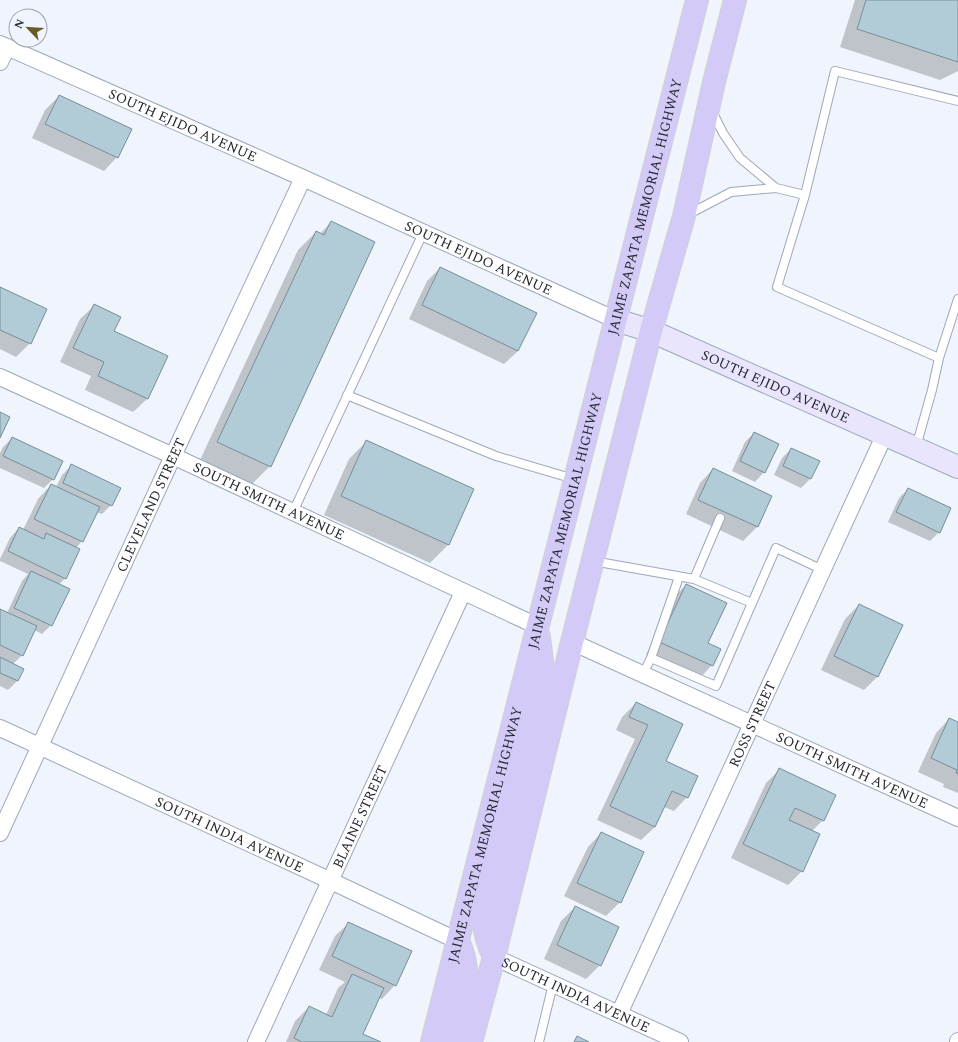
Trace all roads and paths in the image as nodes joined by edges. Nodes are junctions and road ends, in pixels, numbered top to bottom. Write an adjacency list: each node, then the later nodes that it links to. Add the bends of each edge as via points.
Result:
1 (697, 0): 13 (main road, JAIME ZAPATA MEMORIAL HIGHWAY)
2 (735, 0): 6 (main road)
3 (3, 46): 4 (street); 7 (street, SOUTH EJIDO AVENUE)
4 (0, 62)
5 (958, 101): 9 (lane, via 835,71)
6 (709, 106): 8 (lane, via 740,158); 10 (main road)
7 (304, 178): 11 (street, SOUTH EJIDO AVENUE); 20 (street, CLEVELAND STREET)
8 (776, 188): 9 (lane); 10 (lane, via 731,192)
9 (805, 195): 15 (lane, via 777,287)
10 (684, 216): 14 (main road)
11 (423, 233): 13 (street, SOUTH EJIDO AVENUE); 17 (lane)
12 (958, 299): 15 (lane)
13 (616, 320): 14 (main road, SOUTH EJIDO AVENUE); 22 (main road, JAIME ZAPATA MEMORIAL HIGHWAY)
14 (651, 331): 18 (main road, SOUTH EJIDO AVENUE); 25 (main road)
15 (939, 358): 19 (lane)
16 (0, 377): 20 (street, SOUTH SMITH AVENUE)
17 (347, 395): 22 (lane, via 496,456); 23 (lane)
18 (885, 434): 19 (main road, SOUTH EJIDO AVENUE); 26 (street, ROSS STREET)
19 (916, 448): 21 (main road, SOUTH EJIDO AVENUE)
20 (174, 456): 23 (street, SOUTH SMITH AVENUE); 37 (street, CLEVELAND STREET)
21 (958, 467)
22 (575, 479): 31 (main road, JAIME ZAPATA MEMORIAL HIGHWAY)
23 (292, 512): 29 (street, SOUTH SMITH AVENUE)
24 (720, 518): 28 (lane)
25 (592, 561): 27 (lane); 32 (main road)
26 (823, 570): 30 (lane, via 776,548); 35 (street, ROSS STREET)
27 (679, 577): 28 (lane); 33 (lane)
28 (694, 579): 30 (lane)
29 (463, 592): 31 (street, SOUTH SMITH AVENUE); 40 (street, BLAINE STREET)
30 (752, 603): 33 (lane, via 716,686)
31 (537, 626): 41 (main road, JAIME ZAPATA MEMORIAL HIGHWAY); 42 (main road, via 543,662 542,682 486,904 485,935)
32 (572, 642): 34 (street, SOUTH SMITH AVENUE); 42 (main road)
33 (651, 658): 34 (lane)
34 (643, 674): 35 (street, SOUTH SMITH AVENUE)
35 (752, 724): 38 (street, SOUTH SMITH AVENUE); 44 (street, ROSS STREET)
36 (0, 728): 37 (street, SOUTH INDIA AVENUE)
37 (40, 746): 39 (street, CLEVELAND STREET); 40 (street, SOUTH INDIA AVENUE)
38 (958, 818)
39 (0, 833)
40 (331, 881): 41 (street, SOUTH INDIA AVENUE); 45 (street, BLAINE STREET)
41 (458, 942): 46 (main road, JAIME ZAPATA MEMORIAL HIGHWAY); 47 (main road, via 463,951 467,975)
42 (494, 957): 43 (street, SOUTH INDIA AVENUE); 48 (main road)
43 (554, 984): 44 (street, SOUTH INDIA AVENUE); 49 (lane)
44 (619, 1014): 50 (street, SOUTH INDIA AVENUE)
45 (256, 1042)
46 (432, 1042)
47 (453, 1042)
48 (471, 1042)
49 (539, 1042)
50 (680, 1042)

